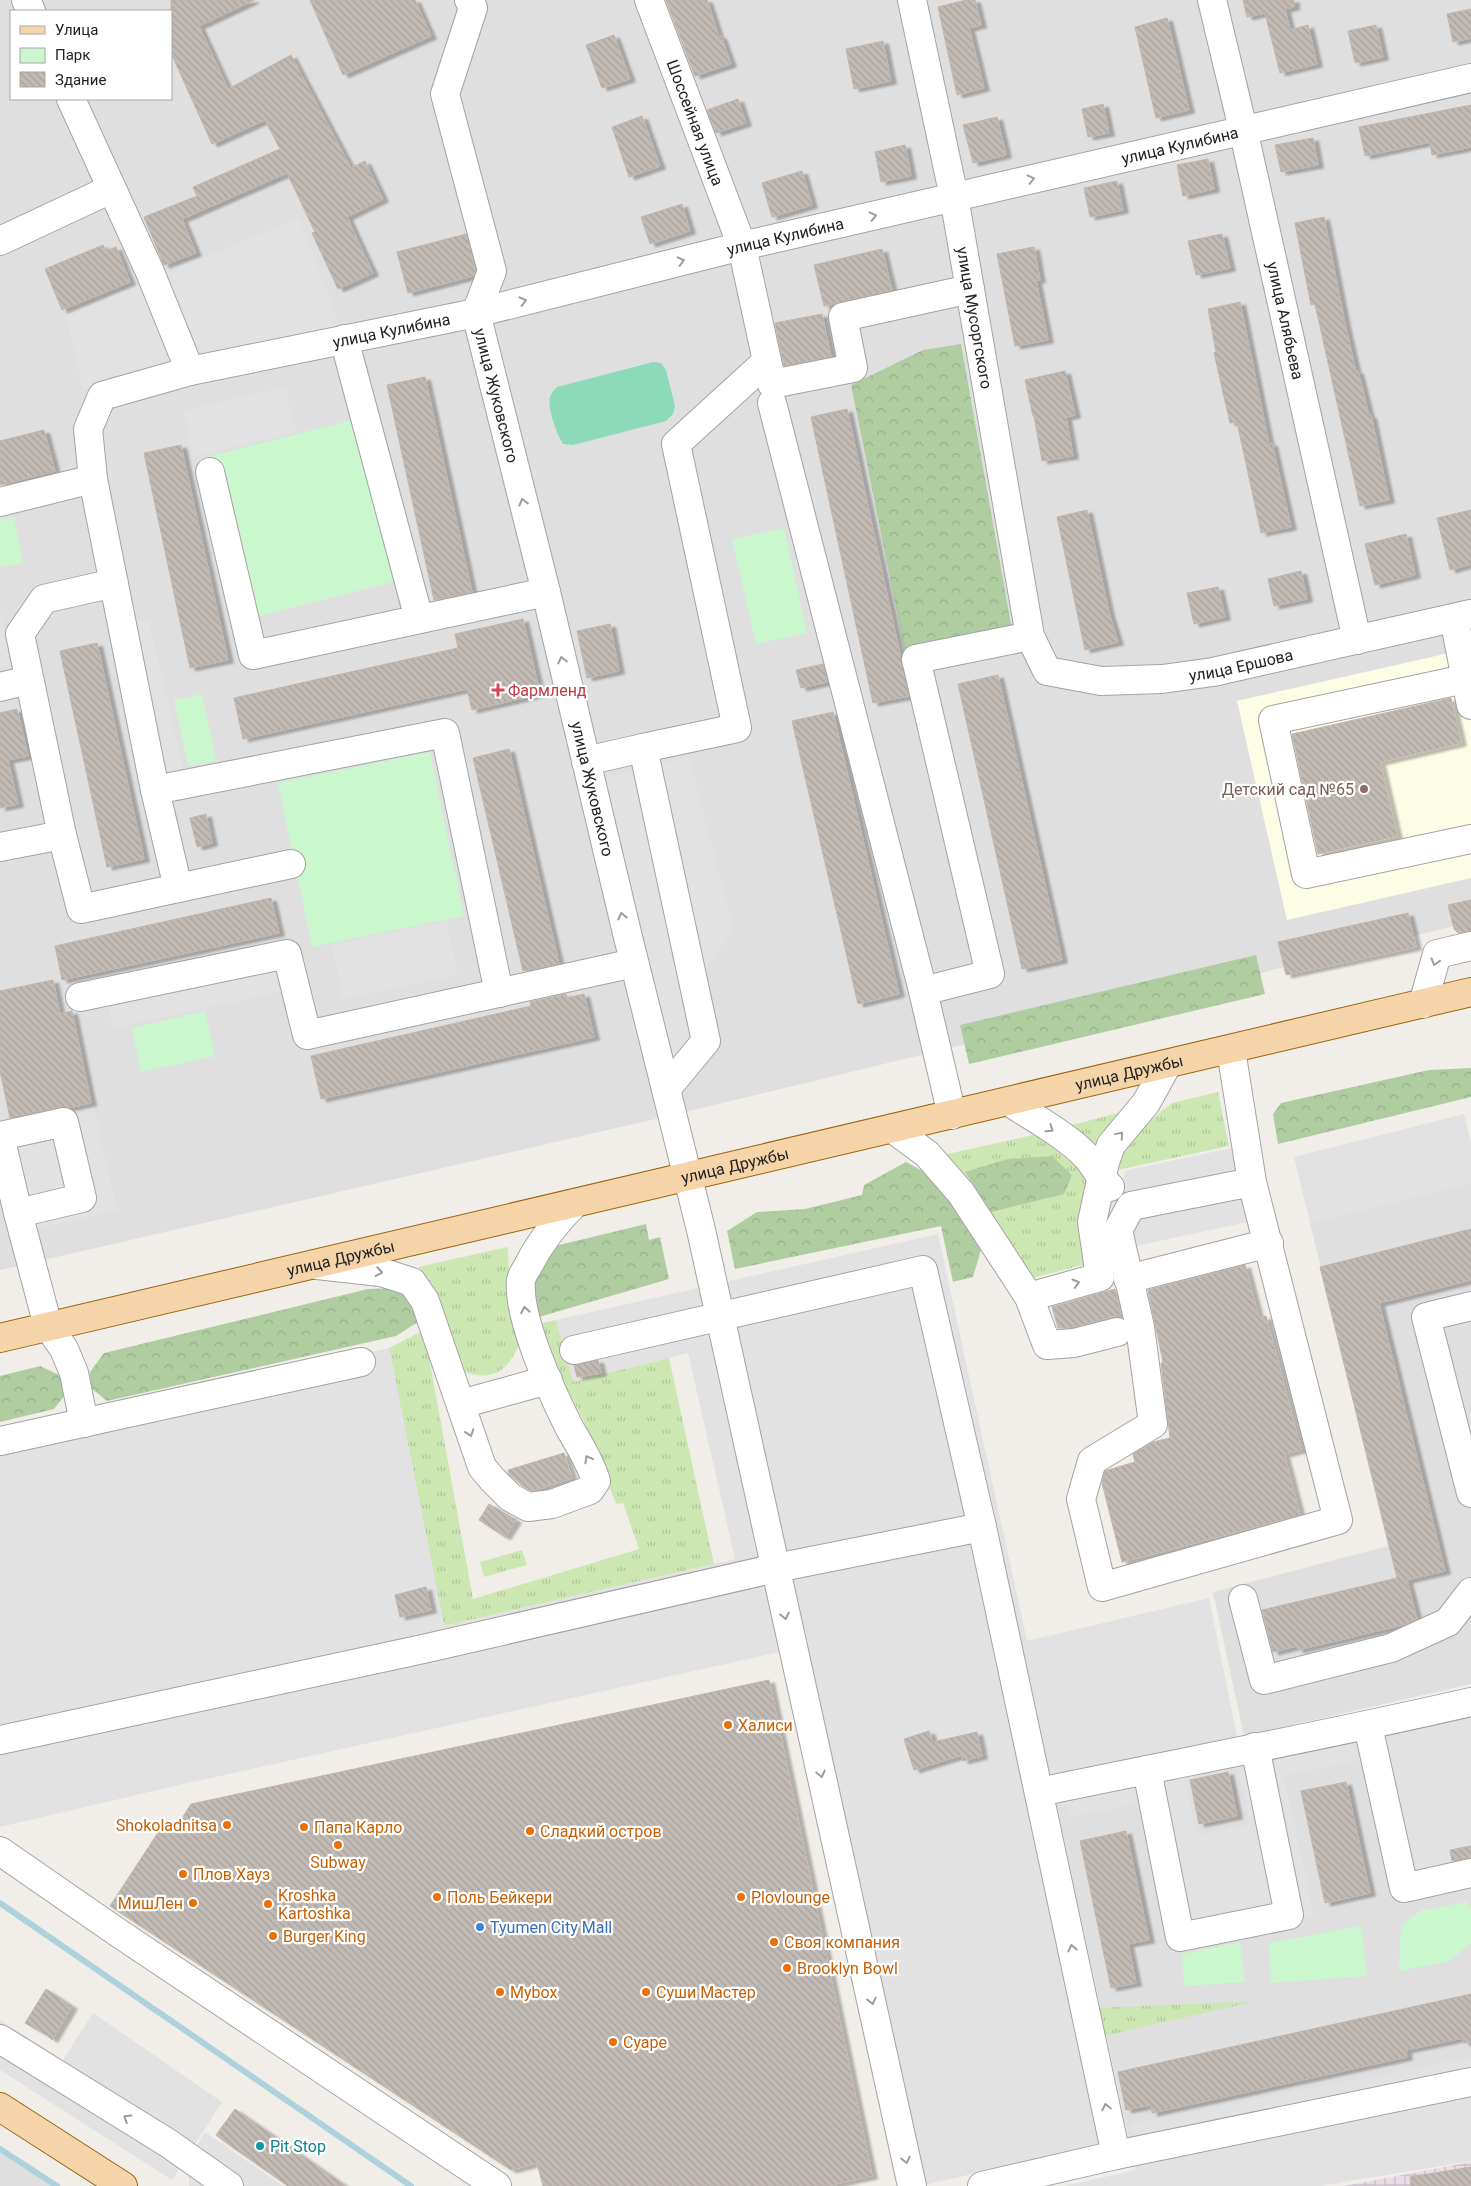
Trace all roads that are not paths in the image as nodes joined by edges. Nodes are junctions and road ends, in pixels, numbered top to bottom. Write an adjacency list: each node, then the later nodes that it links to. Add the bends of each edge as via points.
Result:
1 (469, 0): 13 (street, via 473,8 445,94 492,271)
2 (649, 0): 11 (street, Шоссейная улица)
3 (912, 0): 9 (street, улица Мусоргского)
4 (1212, 0): 7 (street, улица Алябьева)
5 (1471, 78): 7 (street, улица Кулибина)
6 (71, 100): 8 (street)
7 (1243, 129): 9 (street, улица Кулибина, one-way to 7); 26 (street, улица Алябьева)
8 (111, 188): 10 (street); 16 (street, via 150,272)
9 (954, 198): 11 (street, улица Кулибина, one-way to 9); 12 (street, улица Мусоргского)
10 (0, 241)
11 (742, 246): 13 (street, улица Кулибина, one-way to 11); 15 (street, Шоссейная улица)
12 (970, 289): 15 (street, Шоссейная улица, via 843,317 853,368 772,384); 25 (street, улица Мусоргского)
13 (476, 312): 14 (street, улица Кулибина); 22 (street, улица Жуковского, one-way to 13)
14 (344, 338): 16 (street, улица Кулибина); 24 (street)
15 (767, 361): 31 (street, via 676,444 737,728)
16 (190, 371): 19 (street, улица Кулибина, via 102,396 88,429)
17 (772, 403): 41 (street)
18 (210, 472): 24 (street, via 253,655)
19 (93, 479): 20 (street); 21 (street)
20 (0, 502)
21 (114, 583): 28 (street, via 44,599 20,634); 33 (street)
22 (546, 592): 24 (street); 32 (street, улица Жуковского, one-way to 22)
23 (1462, 616): 26 (street, улица Ершова); 27 (street)
24 (419, 619)
25 (1030, 636): 26 (street, улица Ершова, via 1047,671 1101,682 1213,672); 41 (street, via 916,659 990,974)
26 (1357, 640)
27 (1465, 678): 30 (street); 35 (street, via 1272,720 1306,874)
28 (29, 680): 29 (street); 34 (street)
29 (0, 687)
30 (1471, 705)
31 (643, 748): 32 (street); 48 (street, via 706,1040)
32 (586, 761): 40 (street, улица Жуковского, one-way to 32)
33 (155, 790): 38 (street); 43 (street, via 446,733)
34 (62, 834): 36 (street); 38 (street, via 81,909)
35 (1471, 839)
36 (0, 847)
37 (291, 864): 38 (street)
38 (178, 888)
39 (1471, 946): 45 (street, one-way to 45, via 1437,954)
40 (634, 963): 43 (street); 48 (street, улица Жуковского)
41 (923, 991): 50 (street)
42 (1471, 992): 45 (main road, улица Дружбы)
43 (499, 993): 44 (street, via 307,1035 287,954)
44 (80, 997)
45 (1423, 1004): 46 (main road, улица Дружбы)
46 (1231, 1050): 47 (main road, улица Дружбы); 55 (street)
47 (1167, 1064): 49 (main road, улица Дружбы); 54 (street, one-way to 47, via 1111,1145 1146,1103)
48 (667, 1088): 53 (street, улица Жуковского)
49 (1009, 1102): 50 (main road, улица Дружбы); 54 (street, one-way to 54, via 1052,1129 1086,1156)
50 (952, 1115): 51 (main road, улица Дружбы)
51 (893, 1129): 53 (main road, улица Дружбы); 62 (street, via 927,1154 961,1193)
52 (0, 1136): 58 (street); 58 (street, via 64,1122 82,1198)
53 (688, 1177): 56 (main road, улица Дружбы); 64 (street, улица Жуковского)
54 (1101, 1179): 57 (street); 62 (street, one-way to 54, via 1100,1277 1092,1222)
55 (1252, 1182): 57 (street); 59 (street)
56 (575, 1203): 60 (main road, улица Дружбы); 70 (street, one-way to 56, via 528,1330 521,1279 534,1252)
57 (1132, 1206): 61 (street, via 1118,1230)
58 (18, 1213): 65 (street)
59 (1270, 1243): 61 (street); 61 (street, via 1338,1520 1102,1587 1081,1499 1092,1461 1153,1424 1140,1327)
60 (313, 1264): 65 (main road, улица Дружбы); 71 (street, one-way to 71, via 381,1272 412,1282 425,1301)
61 (1128, 1278)
62 (1029, 1297): 66 (street, via 1047,1345 1074,1343)
63 (1471, 1306): 74 (street, via 1426,1317)
64 (720, 1316): 68 (street); 75 (street, via 923,1270); 76 (street, улица Жуковского)
65 (48, 1326): 67 (main road, улица Дружбы); 72 (street, via 64,1349 74,1373)
66 (1117, 1332)
67 (0, 1338)
68 (574, 1350)
69 (362, 1362): 72 (street)
70 (548, 1380): 71 (street); 71 (street, one-way to 70, via 482,1467 492,1479 510,1497 528,1507 552,1504 590,1490 596,1481)
71 (461, 1404)
72 (84, 1423): 73 (street)
73 (0, 1441)
74 (1471, 1493)
75 (982, 1528): 76 (street); 84 (street)
76 (776, 1568): 81 (street, via 423,1649); 94 (street, улица Жуковского, one-way to 94)
77 (1471, 1592): 78 (street, via 1448,1622 1391,1648 1264,1680)
78 (1243, 1599)
79 (1470, 1705): 80 (street)
80 (1368, 1726): 82 (street); 86 (street, via 1404,1888)
81 (0, 1740)
82 (1255, 1747): 83 (street); 83 (street, via 1289,1915 1180,1937)
83 (1147, 1770): 84 (street)
84 (1039, 1792): 90 (street, one-way to 84)
85 (0, 1851): 93 (street)
86 (1471, 1873)
87 (0, 2039): 92 (street, one-way to 87, via 168,2143)
88 (1471, 2082): 90 (street)
89 (0, 2107): 91 (main road)
90 (1116, 2155): 95 (street)
91 (123, 2186)
92 (229, 2186)
93 (497, 2186)
94 (912, 2186)
95 (982, 2186)

